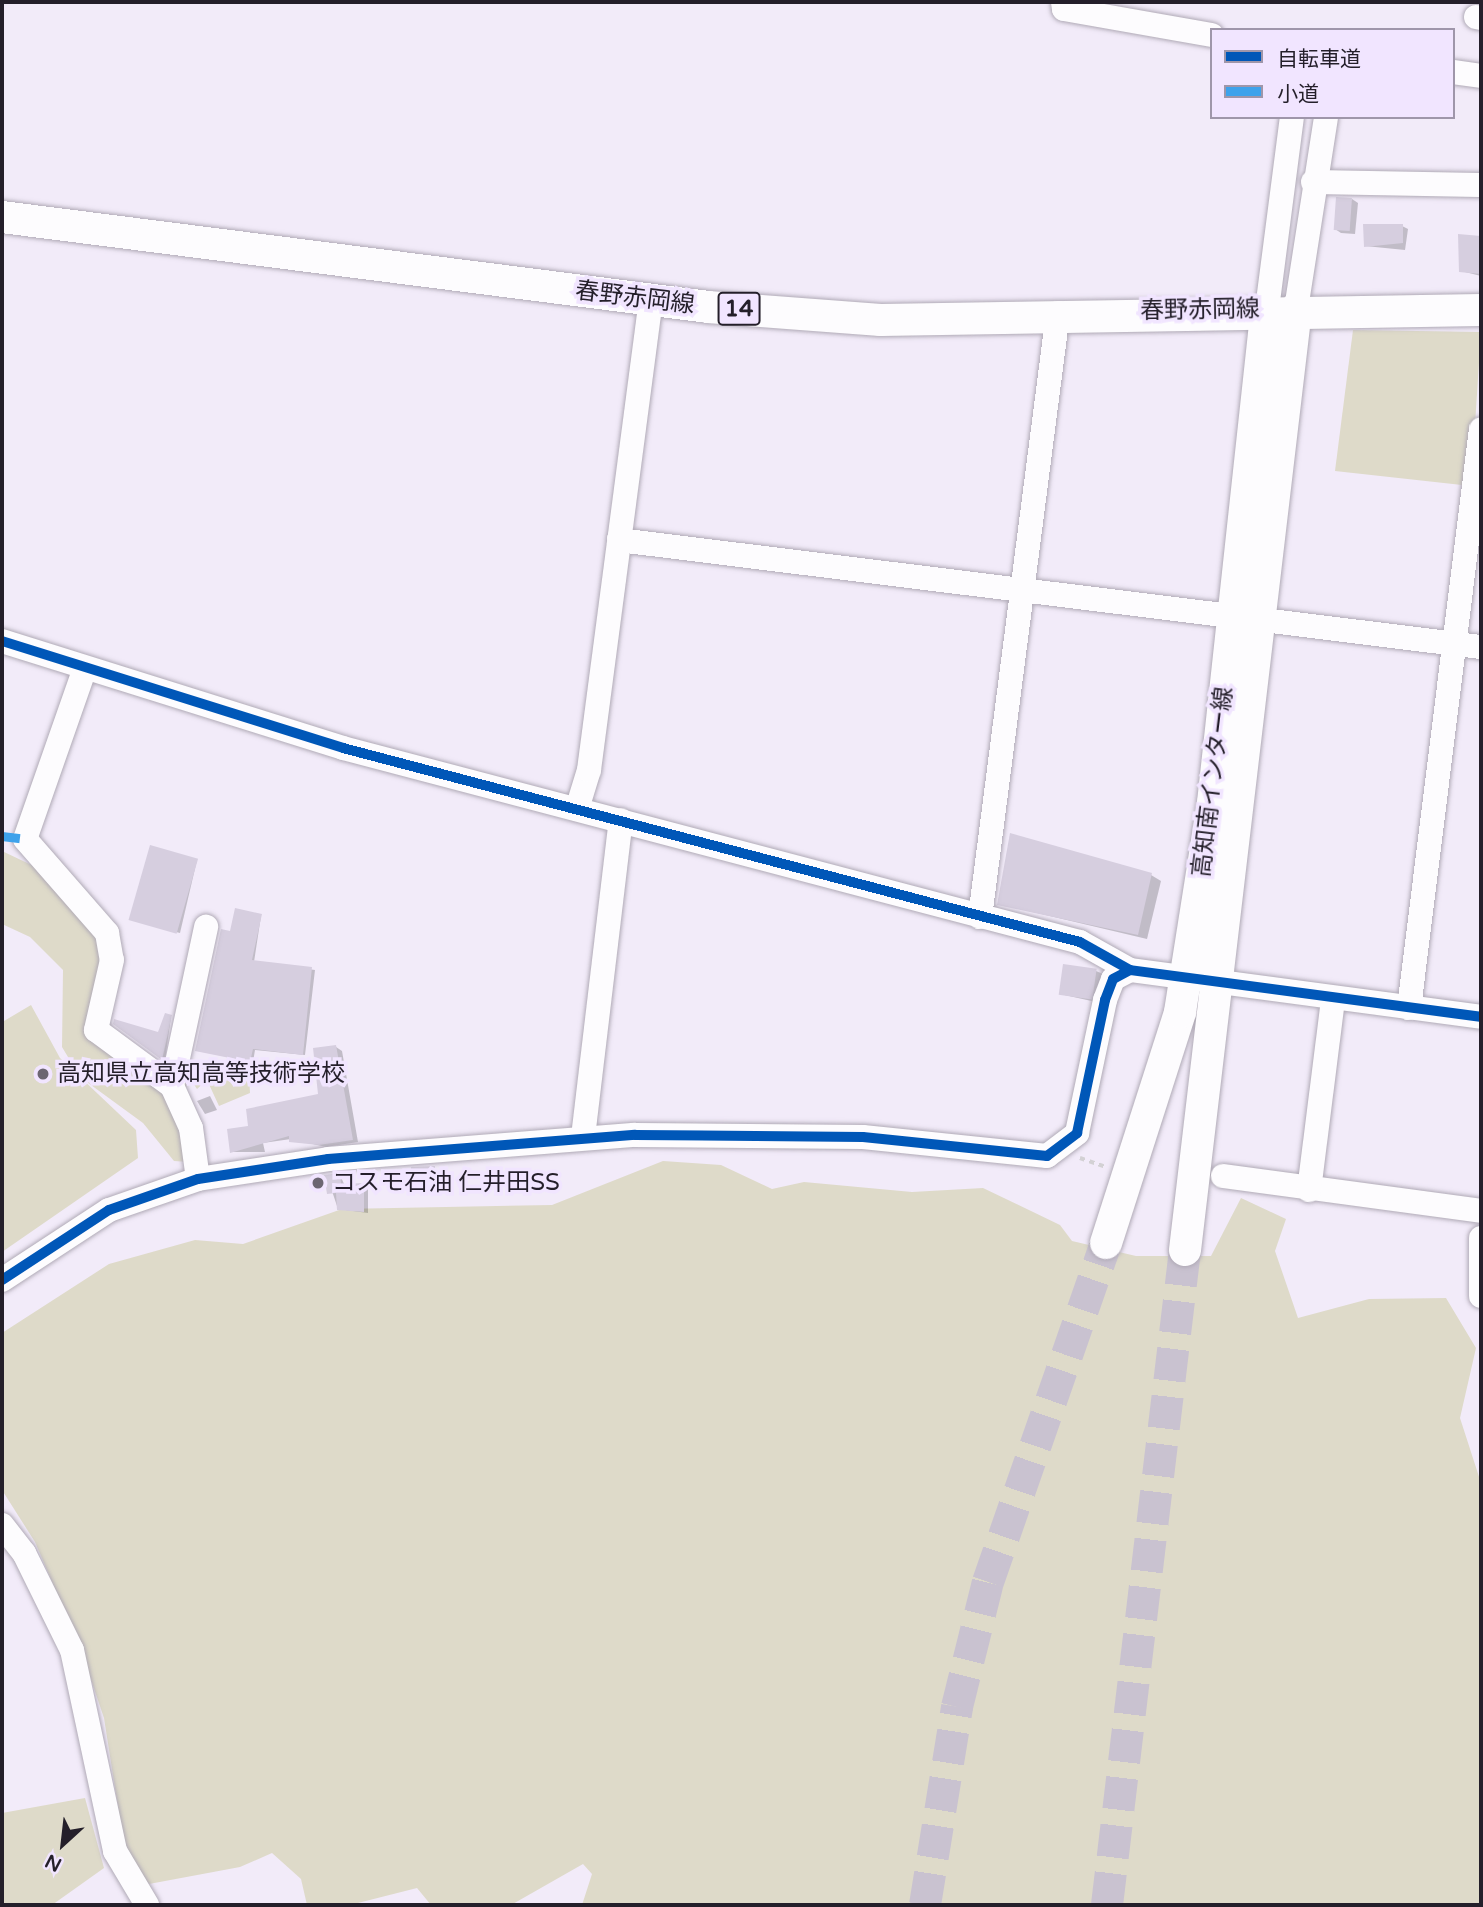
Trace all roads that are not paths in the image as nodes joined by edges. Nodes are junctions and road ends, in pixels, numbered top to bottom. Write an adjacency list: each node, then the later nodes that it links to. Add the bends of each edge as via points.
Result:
1 (1063, 2): 2 (street, via 1064,9)
2 (1210, 36)
3 (1455, 72): 4 (street)
4 (1481, 76)
5 (1292, 119): 11 (street)
6 (1326, 119): 7 (street)
7 (1313, 182): 8 (street); 11 (street)
8 (1481, 185)
9 (2, 217): 10 (main road, 春野赤岡線 / 14)
10 (651, 300): 13 (main road, 春野赤岡線 / 14, via 881,320); 15 (street)
11 (1282, 309): 12 (main road, 春野赤岡線 / 14); 13 (main road, 春野赤岡線 / 14); 17 (main road, 高知南インター線)
12 (1481, 310)
13 (1058, 313): 16 (street)
14 (1481, 429): 19 (street)
15 (619, 540): 16 (street); 22 (street, via 589,770)
16 (1024, 593): 17 (street); 24 (street)
17 (1246, 619): 19 (street); 27 (main road, 高知南インター線); 28 (main road, 高知南インター線)
18 (2, 641): 21 (street)
19 (1454, 643): 20 (street); 30 (street)
20 (1481, 647)
21 (85, 668): 22 (street, via 343,748); 32 (street, via 25,839 107,933 112,960 96,1023 99,1036)
22 (577, 809): 23 (street)
23 (621, 820): 24 (street); 33 (street)
24 (981, 917): 26 (street, via 1080,942)
25 (206, 927): 32 (street)
26 (1130, 970): 27 (street); 33 (street, via 1113,979 1105,1000 1077,1133 1047,1156 863,1137)
27 (1186, 979): 28 (street); 39 (main road, 高知南インター線, via 1163,1077)
28 (1219, 984): 29 (street); 40 (main road, 高知南インター線)
29 (1333, 1000): 30 (street); 36 (street)
30 (1409, 1008): 31 (street)
31 (1481, 1017)
32 (172, 1086): 35 (street, via 191,1128)
33 (583, 1137): 35 (street, via 328,1159)
34 (1223, 1176): 36 (street)
35 (198, 1179): 41 (street, via 109,1210)
36 (1309, 1190): 37 (street)
37 (1481, 1211)
38 (1481, 1238): 42 (street)
39 (1106, 1243)
40 (1185, 1250)
41 (2, 1280)
42 (1481, 1296)
43 (2, 1525): 44 (street, via 24,1553 72,1650 115,1851)
44 (147, 1905)

